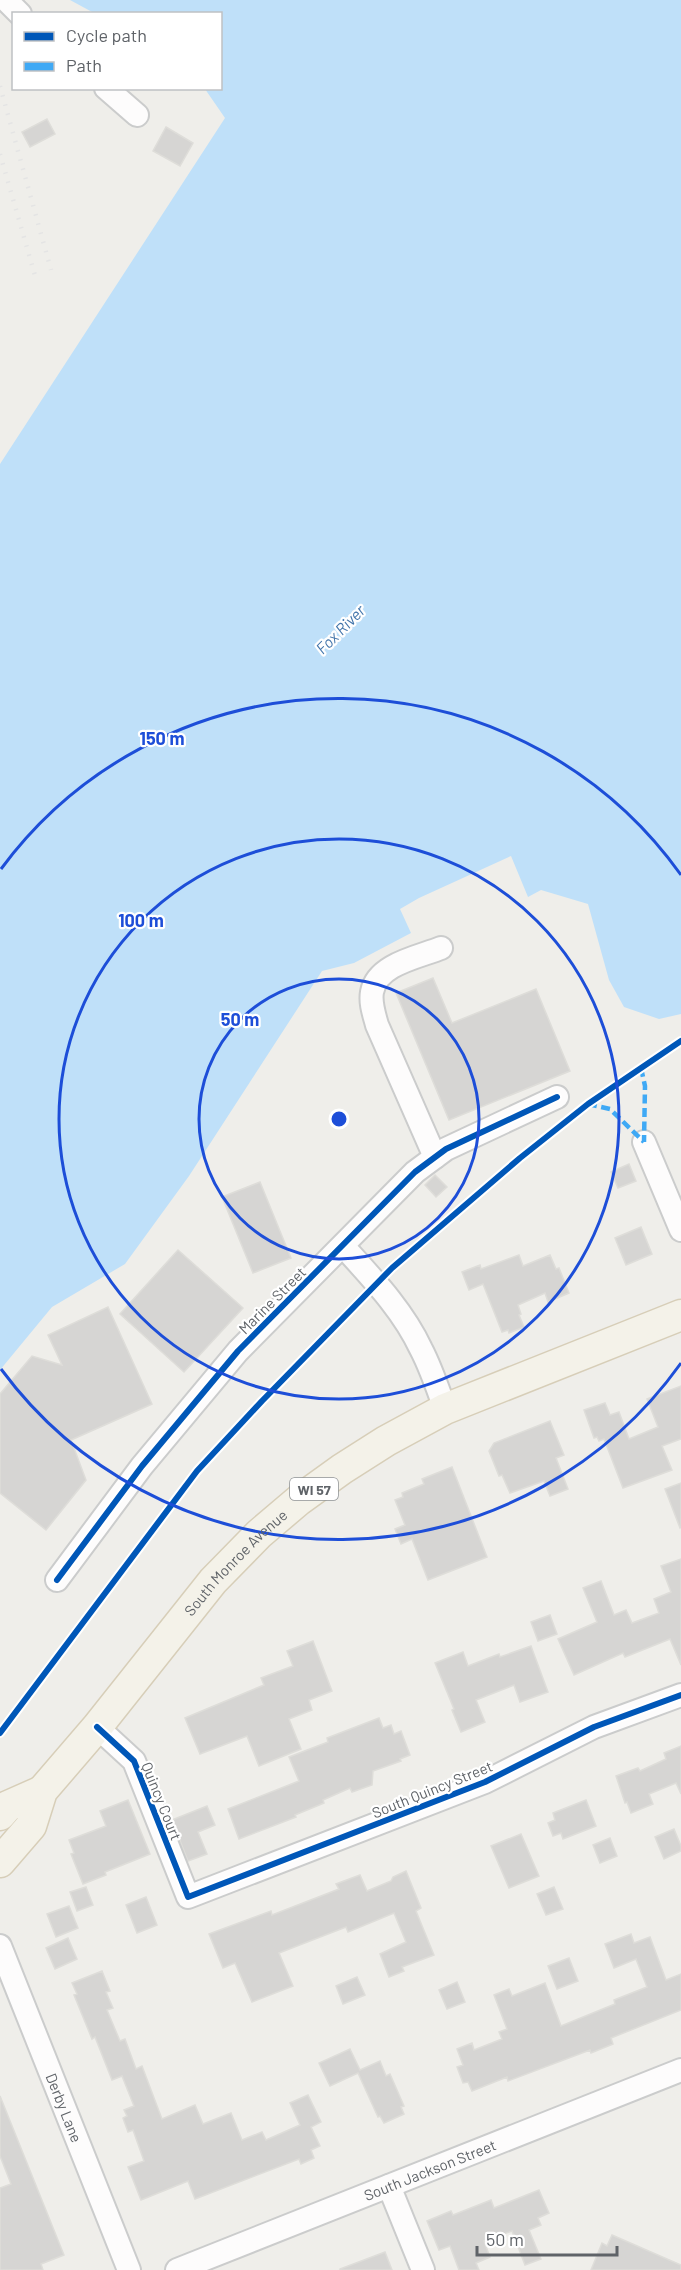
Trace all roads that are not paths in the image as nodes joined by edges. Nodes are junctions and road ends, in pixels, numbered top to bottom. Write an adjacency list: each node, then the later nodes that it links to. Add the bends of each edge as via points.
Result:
1 (6, 0): 2 (street)
2 (18, 12)
3 (108, 90): 4 (street)
4 (137, 115)
5 (441, 948): 8 (street, via 389,968 372,991 377,1024)
6 (557, 1097): 8 (street, Marine Street)
7 (644, 1142): 9 (street)
8 (435, 1157): 10 (street, Marine Street)
9 (681, 1230)
10 (343, 1245): 12 (street, via 405,1322 421,1348); 13 (street, Marine Street, via 238,1351 142,1466)
11 (681, 1315): 12 (main road, South Monroe Avenue / WI 57)
12 (446, 1409): 15 (main road, South Monroe Avenue / WI 57, via 342,1469 259,1534 213,1581)
13 (57, 1580)
14 (681, 1695): 19 (street, South Quincy Street, via 594,1727 485,1782)
15 (97, 1727): 16 (main road, South Monroe Avenue / WI 57); 19 (street, Quincy Court, via 134,1761)
16 (42, 1791): 17 (main road, South Monroe Avenue / WI 57, via 8,1806); 18 (main road, South Monroe Avenue / WI 57, via 31,1826)
17 (0, 1815)
18 (0, 1862)
19 (188, 1897)
20 (0, 1946): 23 (street, Derby Lane)
21 (681, 2070): 22 (street, South Jackson Street)
22 (389, 2186): 24 (street, South Jackson Street); 25 (street)
23 (129, 2270)
24 (177, 2270)
25 (423, 2270)

